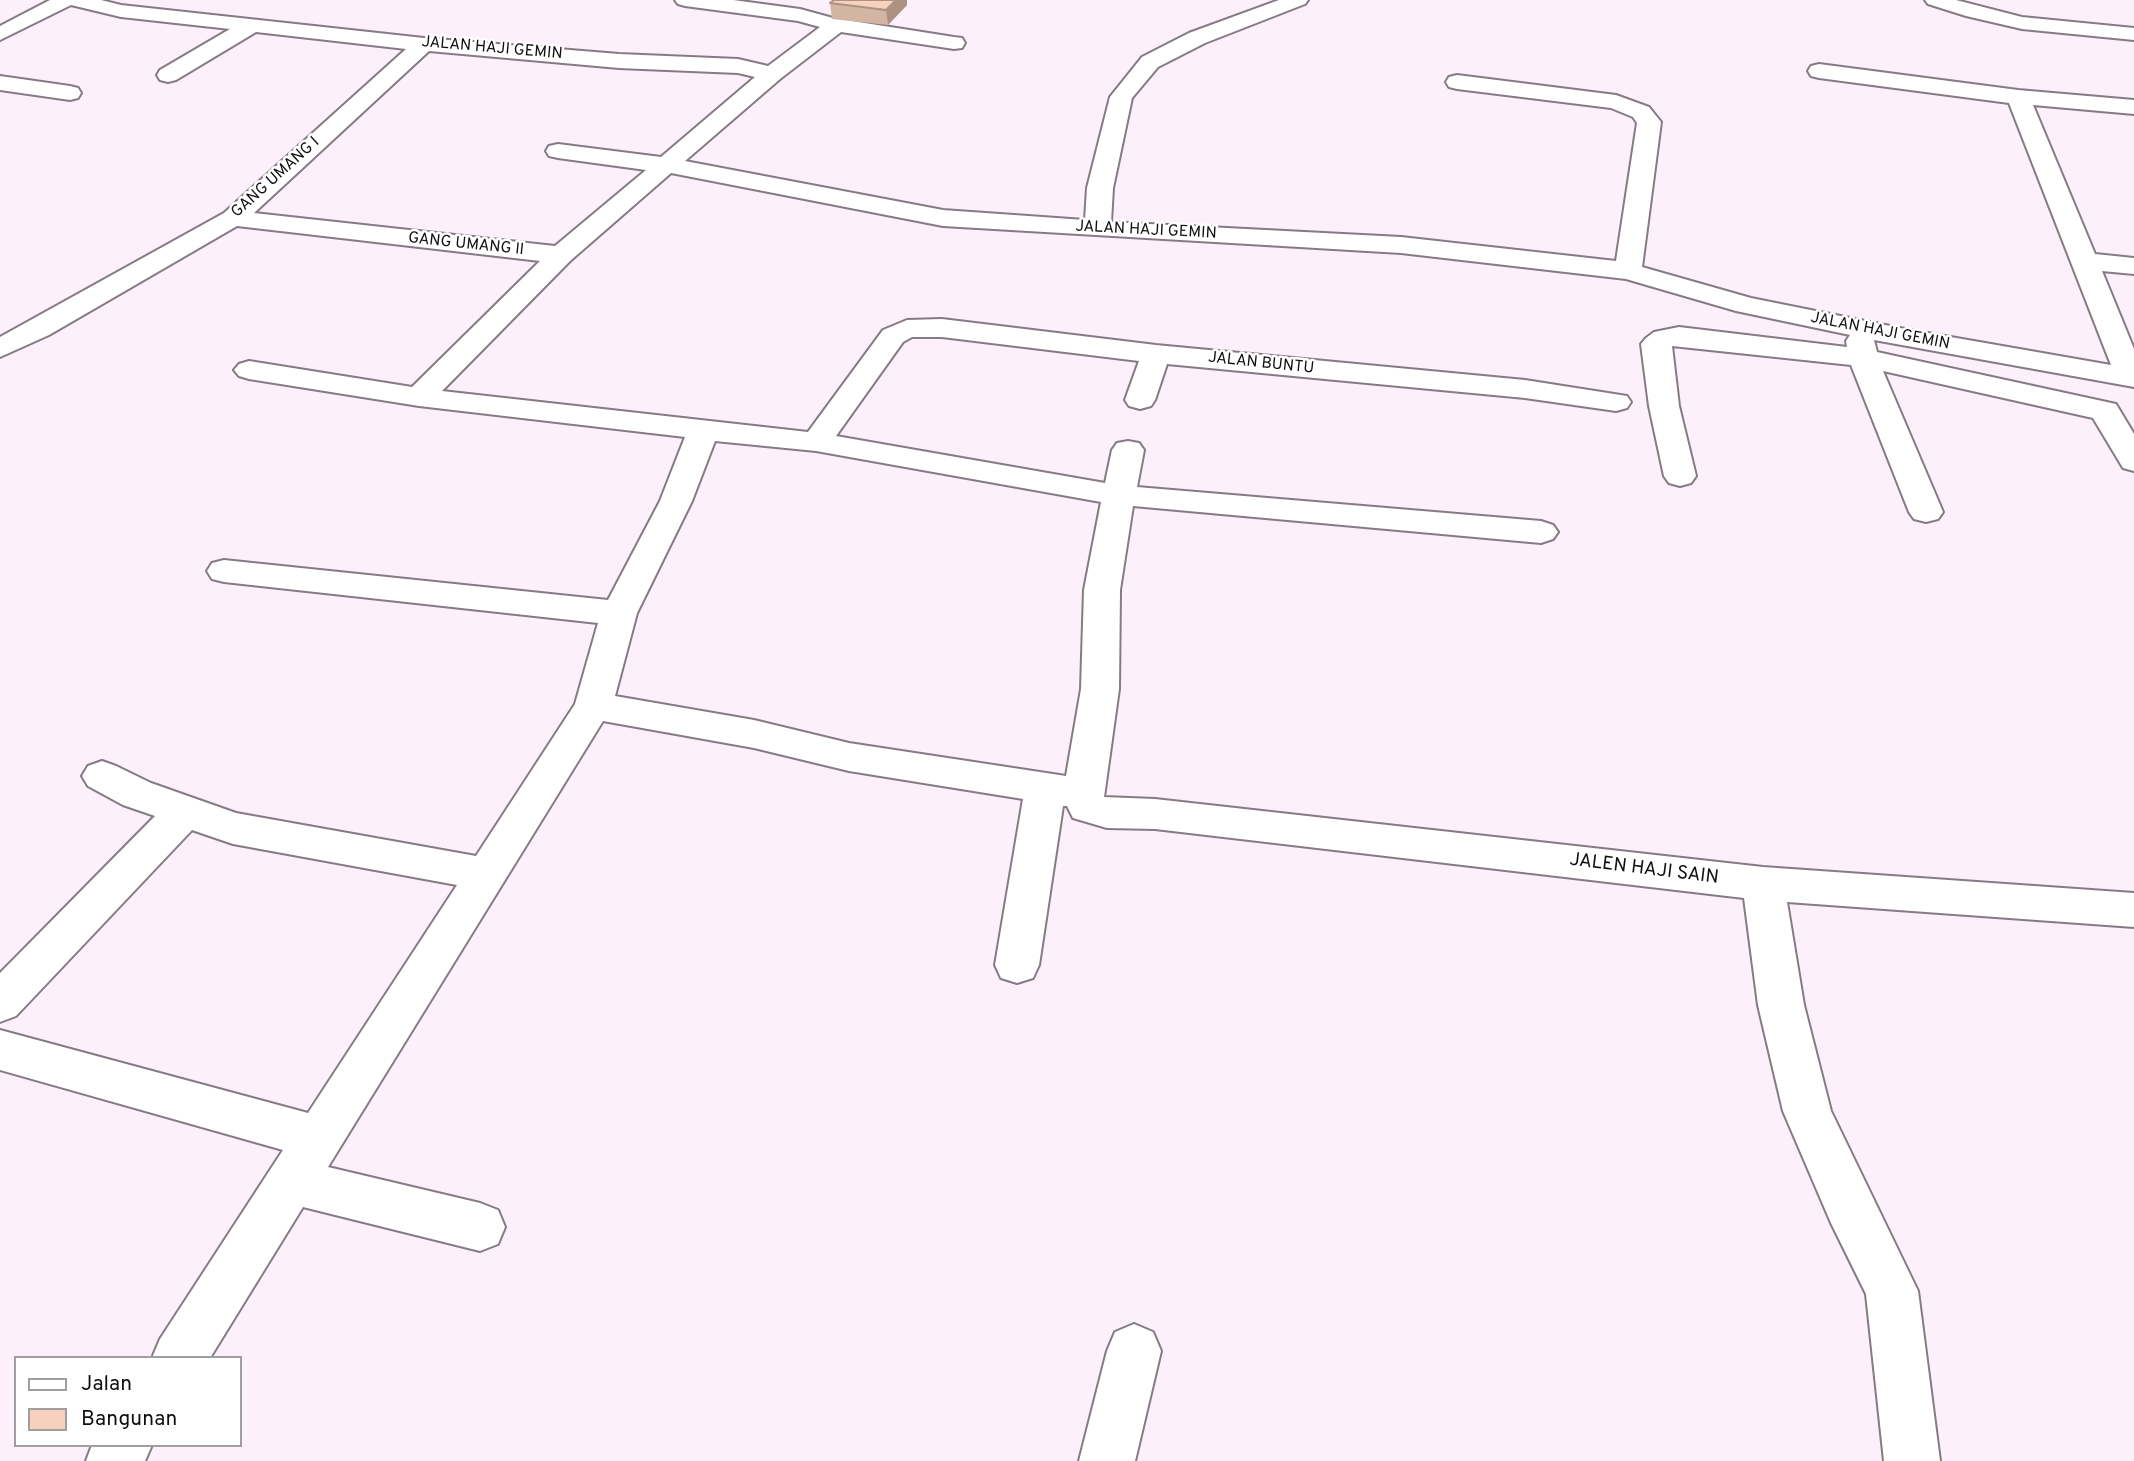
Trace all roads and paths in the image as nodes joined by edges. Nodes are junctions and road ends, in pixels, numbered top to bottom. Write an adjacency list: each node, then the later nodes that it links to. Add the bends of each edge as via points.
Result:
1 (66, 0): 10 (street)
2 (75, 0): 9 (street, JALAN HAJI GEMIN, via 121,11)
3 (685, 0): 7 (street)
4 (817, 0): 7 (street)
5 (1298, 0): 25 (street, via 1197,38 1150,62 1121,97 1100,188)
6 (1935, 0): 11 (street, via 2022,23)
7 (800, 15): 8 (street)
8 (831, 24): 12 (street); 15 (street, via 830,32)
9 (253, 25): 13 (street, JALAN HAJI GEMIN); 16 (street)
10 (0, 34)
11 (2134, 34)
12 (954, 43)
13 (424, 44): 15 (street, JALAN HAJI GEMIN, via 738,66); 24 (street, GANG UMANG I)
14 (1819, 71): 20 (street)
15 (772, 74): 23 (street)
16 (168, 75)
17 (1457, 82): 29 (street, via 1616,102 1641,112 1649,122)
18 (0, 83): 19 (street)
19 (70, 93)
20 (2018, 97): 21 (street); 27 (street)
21 (2134, 107)
22 (558, 150): 23 (street, JALAN HAJI GEMIN)
23 (667, 165): 25 (street, JALAN HAJI GEMIN, via 943,218); 26 (street)
24 (233, 218): 26 (street, GANG UMANG II); 31 (street, GANG UMANG I)
25 (1097, 229): 29 (street, JALAN HAJI GEMIN, via 1401,245)
26 (561, 255): 36 (street)
27 (2082, 261): 28 (street); 35 (street)
28 (2134, 266)
29 (1628, 271): 30 (street, JALAN HAJI GEMIN, via 1746,305)
30 (1856, 328): 33 (street); 35 (street, JALAN HAJI GEMIN, via 2088,374)
31 (0, 348)
32 (1156, 354): 37 (street); 38 (street, JALAN BUNTU); 40 (street, JALAN BUNTU, via 942,328 907,329 893,336)
33 (1863, 358): 42 (street, via 2105,411); 43 (street, via 1664,338 1656,344); 45 (street)
34 (249, 370): 36 (street)
35 (2132, 378)
36 (419, 397): 39 (street)
37 (1140, 400)
38 (1616, 402)
39 (703, 430): 40 (street); 48 (street, via 676,501)
40 (816, 442): 44 (street)
41 (1128, 450): 44 (street)
42 (2134, 461)
43 (1679, 476)
44 (1119, 495): 46 (street); 51 (street, via 1102,590 1100,689)
45 (1926, 512)
46 (1541, 532)
47 (224, 571): 48 (street)
48 (619, 613): 49 (street)
49 (593, 706): 51 (street, via 754,734 849,757); 53 (street)
50 (102, 776): 52 (street)
51 (1064, 792): 54 (street, JALEN HAJI SAIN, via 1097,810); 56 (street)
52 (184, 811): 53 (street, via 233,828); 57 (street)
53 (487, 874): 59 (street)
54 (1763, 884): 55 (street, JALEN HAJI SAIN); 65 (street, via 1781,1005 1807,1111 1892,1290)
55 (2134, 909)
56 (1017, 965)
57 (0, 1003)
58 (0, 1050): 59 (street)
59 (319, 1138): 60 (street)
60 (292, 1181): 61 (street); 63 (street)
61 (480, 1227)
62 (1134, 1351): 64 (street)
63 (180, 1356)
64 (1107, 1461)
65 (1912, 1461)

